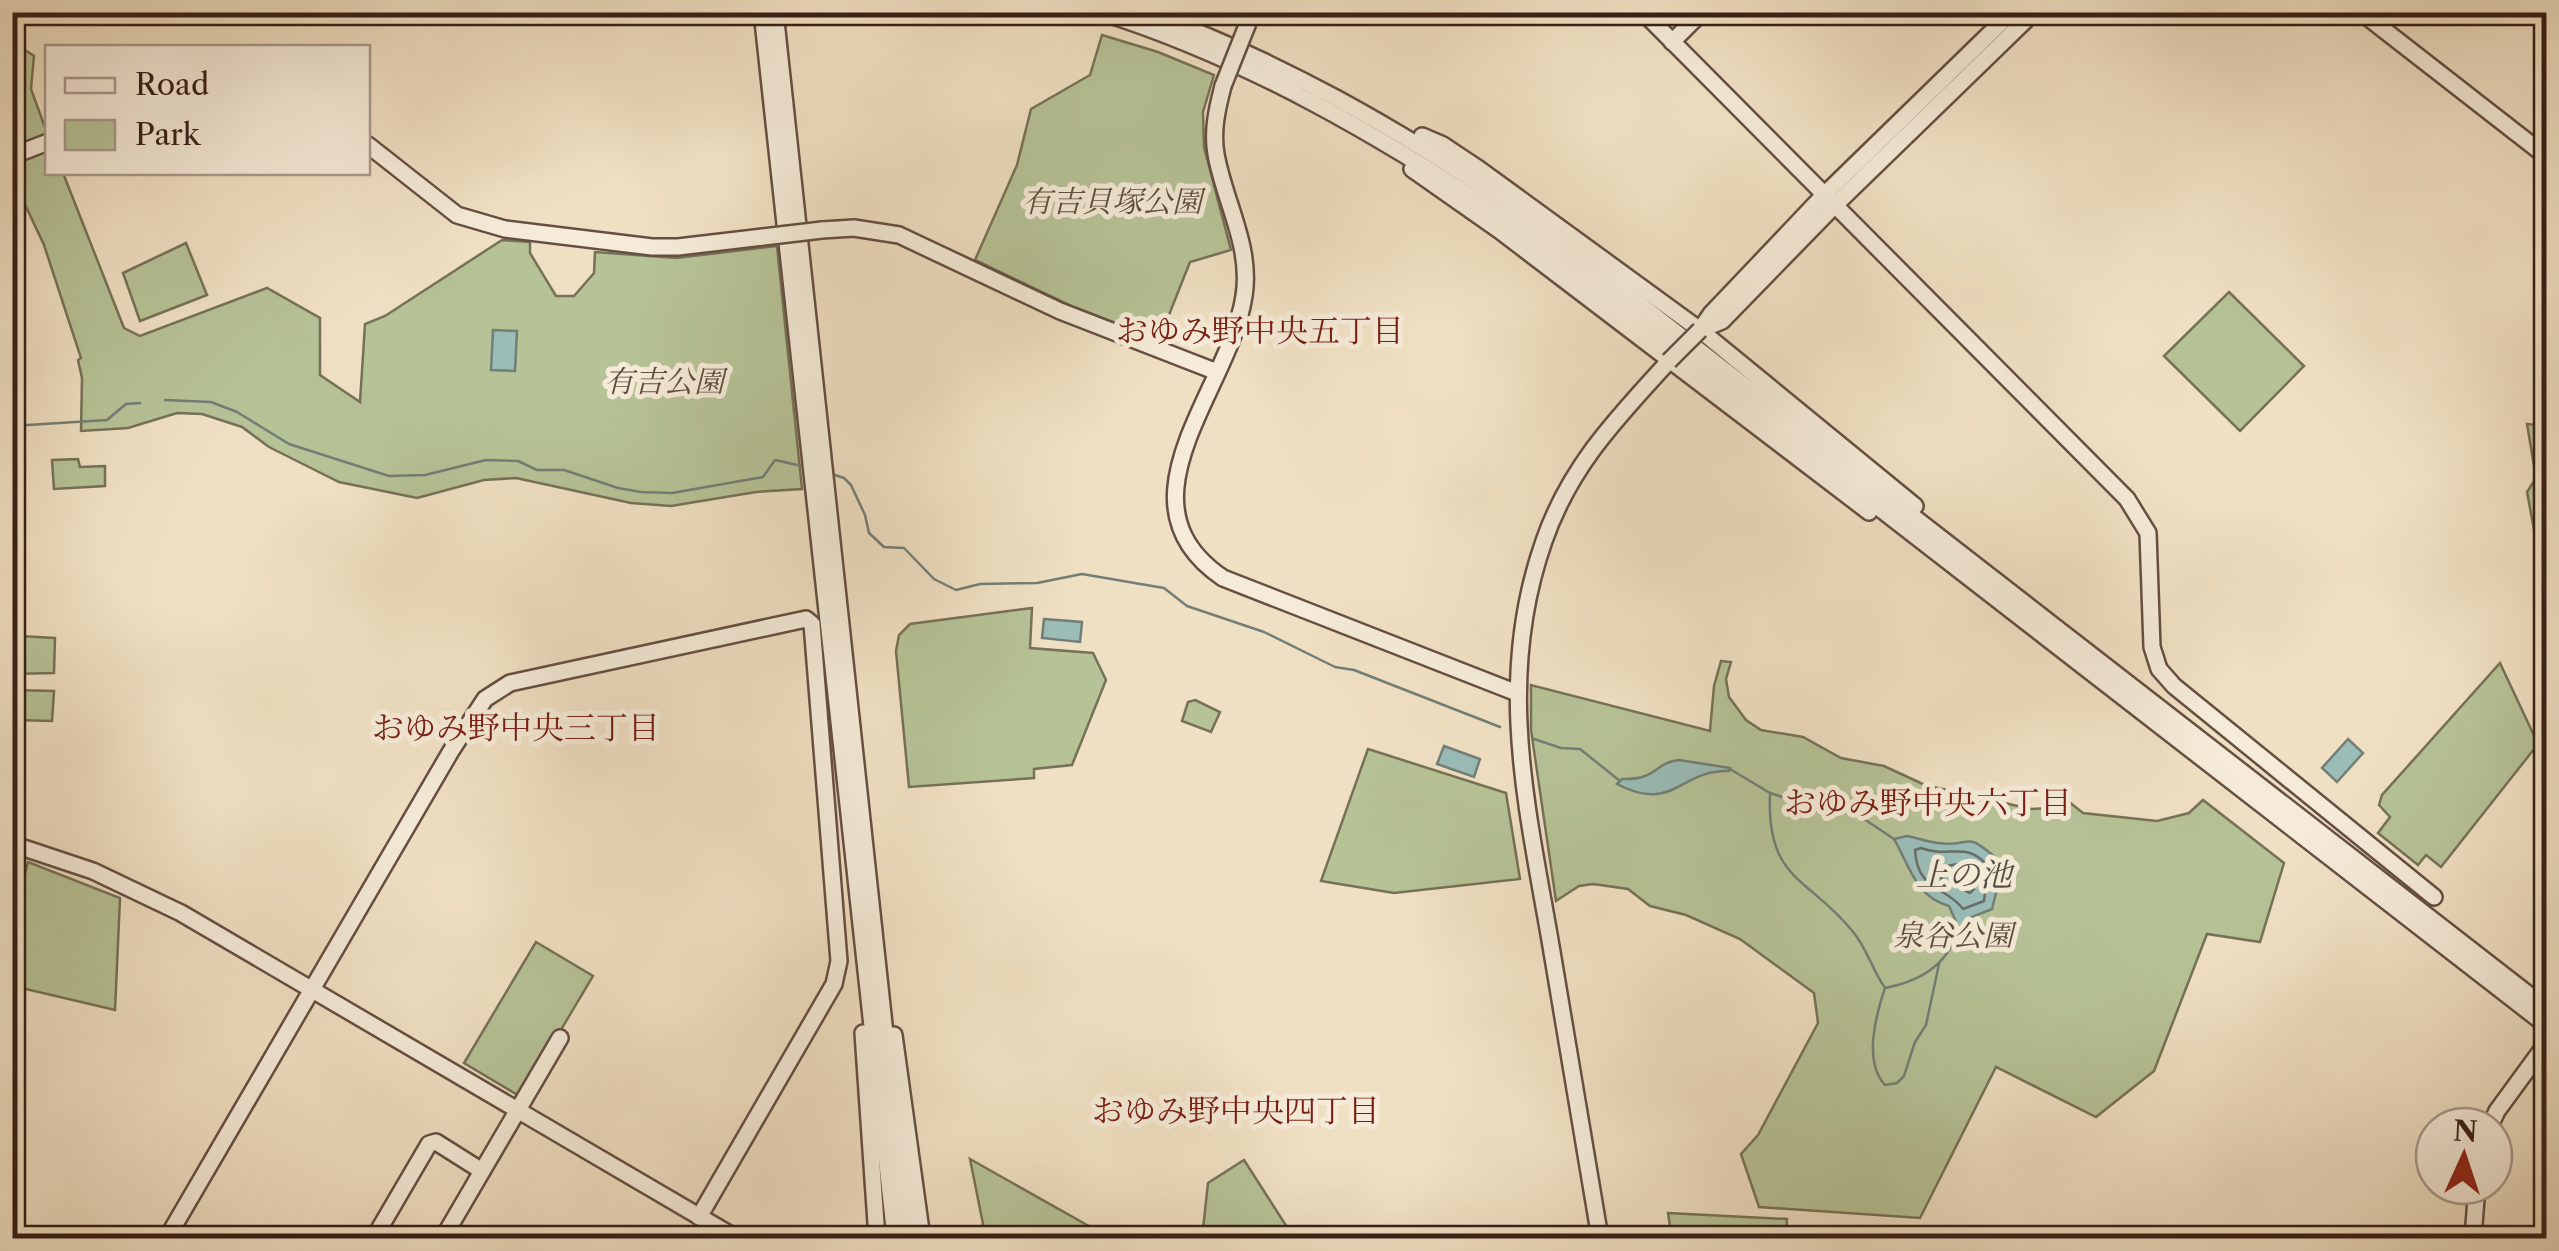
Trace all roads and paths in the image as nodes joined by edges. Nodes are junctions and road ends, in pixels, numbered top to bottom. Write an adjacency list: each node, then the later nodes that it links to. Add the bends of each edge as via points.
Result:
1 (762, 12): 22 (street)
2 (774, 12): 22 (street)
3 (1101, 12): 12 (street, via 1218,56)
4 (1145, 12): 13 (street, via 1279,69)
5 (1643, 12): 11 (street)
6 (1702, 12): 11 (street)
7 (2012, 12): 18 (street)
8 (2034, 12): 18 (street)
9 (2361, 12): 17 (street)
10 (1250, 18): 21 (street, bridge, via 1214,125 1241,240 1244,296)
11 (1672, 42): 18 (street)
12 (1350, 121): 20 (street); 25 (street, via 1546,247)
13 (1398, 131): 19 (street, via 1443,145 1479,168); 24 (street, via 1531,220)
14 (45, 143): 16 (street)
15 (370, 147): 21 (street, bridge, via 457,214 504,228 652,247 822,230 899,236 1060,311)
16 (12, 156)
17 (2546, 156)
18 (1828, 201): 19 (street, via 1722,321); 28 (street, via 2127,499 2148,533 2152,647 2159,669)
19 (1700, 330): 20 (street, bridge); 24 (street, via 1911,502)
20 (1668, 361): 25 (street, via 1912,545); 26 (street, via 1598,438 1560,504 1522,622)
21 (1216, 372): 26 (street, via 1174,486 1180,531 1196,557 1223,578)
22 (817, 458): 23 (street)
23 (819, 483): 29 (street); 30 (street)
24 (1946, 542): 32 (street)
25 (1964, 574): 33 (street)
26 (1516, 693): 49 (street)
27 (12, 844): 31 (street, via 134,888)
28 (2434, 897)
29 (863, 940): 45 (street, via 862,1025); 46 (street)
30 (879, 983): 47 (street); 48 (street, via 892,1018)
31 (313, 990): 37 (street); 40 (street, via 474,713 497,690 806,619 812,624 839,960 834,984); 41 (street)
32 (2546, 1008)
33 (2546, 1026)
34 (560, 1038): 37 (street)
35 (2544, 1048): 36 (street)
36 (2504, 1106)
37 (517, 1111): 38 (street); 40 (street)
38 (482, 1171): 42 (street, via 430,1144); 43 (street)
39 (2475, 1206): 50 (street)
40 (699, 1217): 44 (street)
41 (167, 1238)
42 (374, 1238)
43 (443, 1238)
44 (736, 1238)
45 (878, 1238)
46 (896, 1238)
47 (906, 1238)
48 (922, 1238)
49 (1600, 1238)
50 (2472, 1238)

